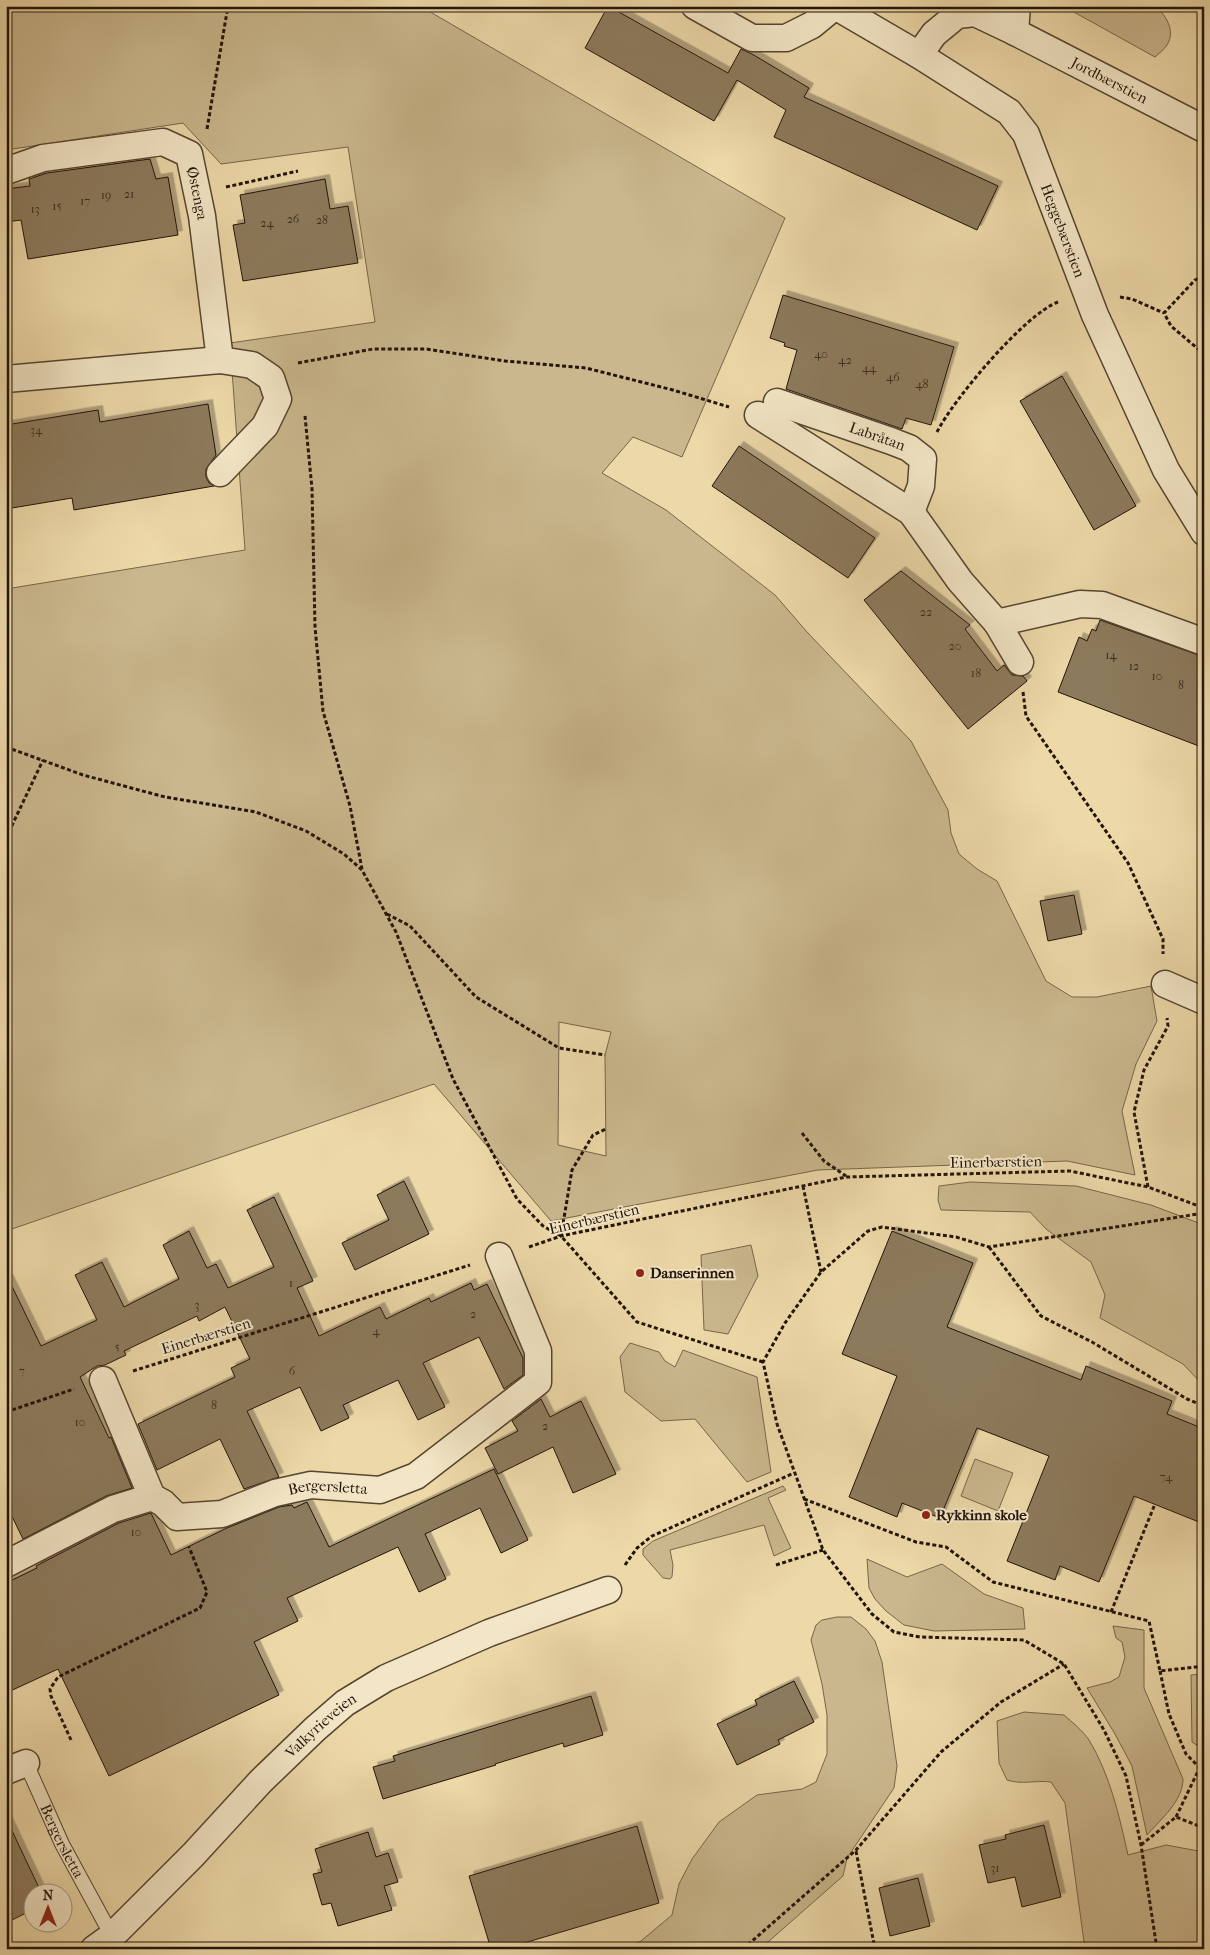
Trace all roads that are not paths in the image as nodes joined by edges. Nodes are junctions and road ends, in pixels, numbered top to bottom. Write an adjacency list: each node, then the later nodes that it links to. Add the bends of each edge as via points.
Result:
1 (695, 6): 2 (street, Heggebærstien, via 752,38 786,38 812,25)
2 (835, 6): 5 (street, Heggebærstien)
3 (973, 10): 4 (street, Jordbærstien); 5 (street, Jordbærstien, via 958,15 934,34)
4 (1016, 19): 6 (street, Jordbærstien)
5 (919, 55): 12 (street, Heggebærstien, via 1009,112 1026,134 1087,295 1166,470)
6 (1204, 129)
7 (6, 171): 8 (street, Østenga, via 43,158 163,142 189,154 202,216)
8 (220, 360): 9 (street); 10 (street, via 252,365 271,378 278,399 265,426)
9 (6, 380)
10 (220, 473)
11 (911, 512): 11 (street, Labråtan, via 768,409 891,440 909,448 923,459 921,486); 13 (street, via 960,581)
12 (1204, 532)
13 (997, 623): 14 (street, via 1080,604 1102,605); 15 (street)
14 (1201, 639)
15 (1020, 662)
16 (1165, 984): 17 (street)
17 (1204, 1001)
18 (499, 1256): 20 (street, Bergersletta, via 538,1351 538,1382 416,1476 380,1490 311,1485 276,1493 222,1514 177,1517 164,1503)
19 (103, 1380): 20 (street)
20 (152, 1497): 21 (street, via 112,1509)
21 (6, 1564)
22 (608, 1590): 24 (street, Valkyrieveien, via 489,1633 386,1678 345,1703 261,1781 193,1855)
23 (16, 1767): 24 (lane, Bergersletta, via 62,1844)
24 (103, 1942)

